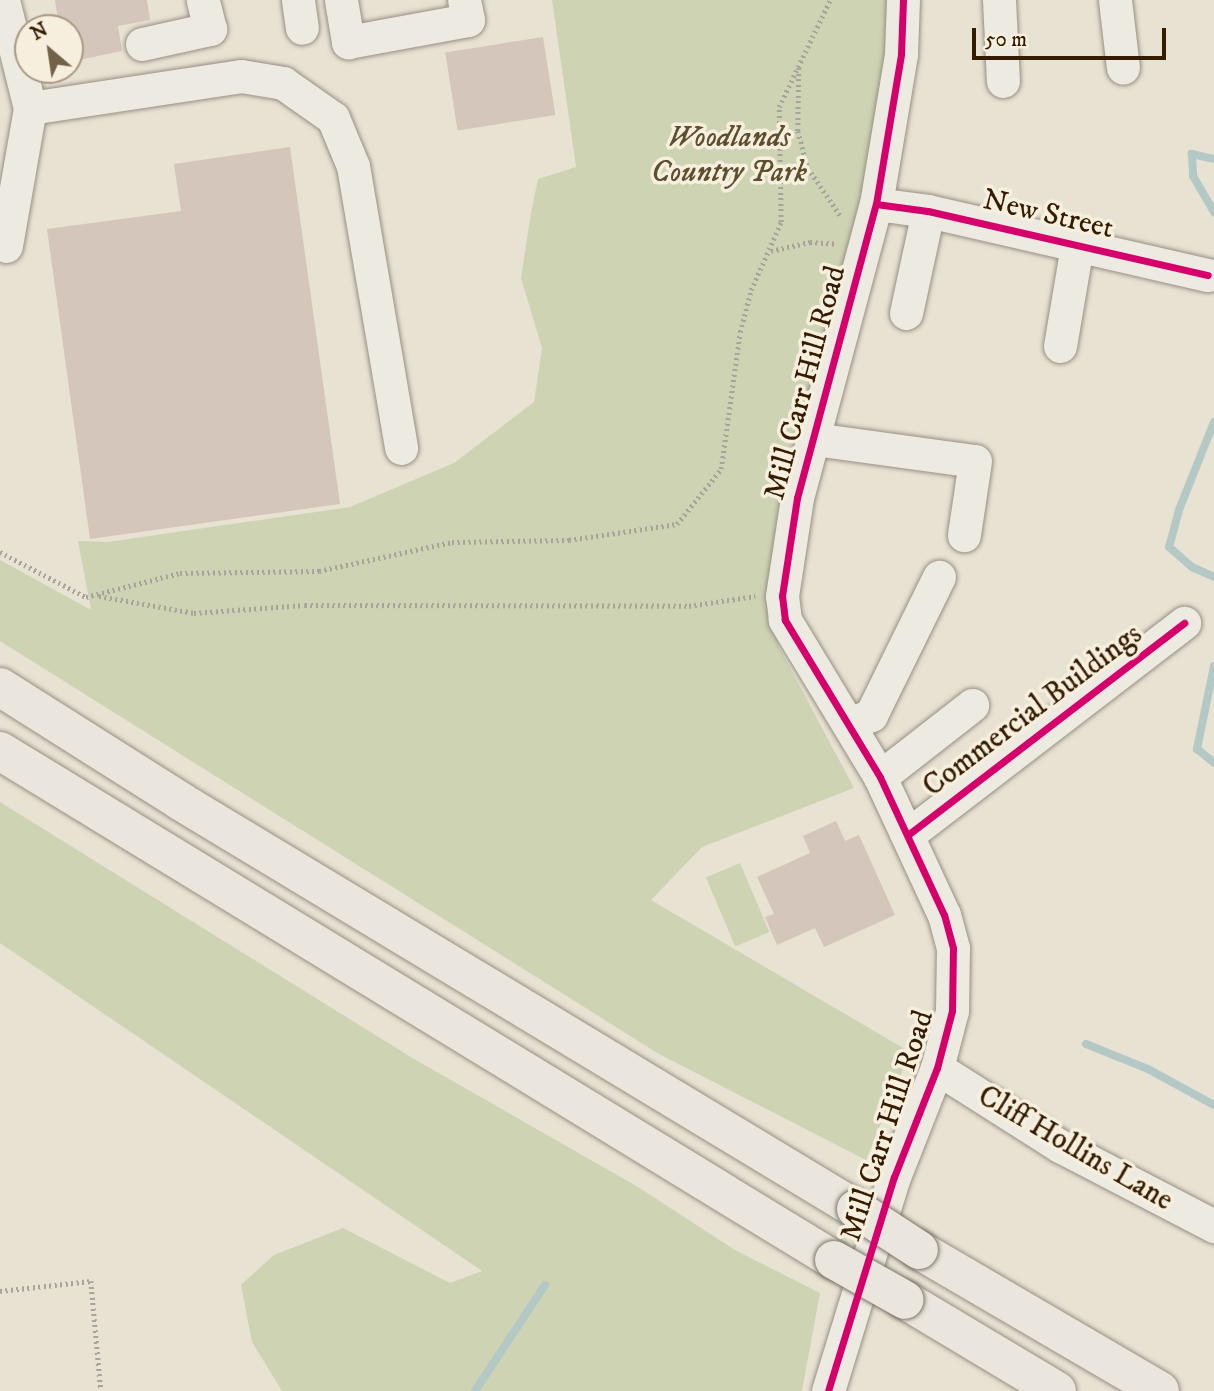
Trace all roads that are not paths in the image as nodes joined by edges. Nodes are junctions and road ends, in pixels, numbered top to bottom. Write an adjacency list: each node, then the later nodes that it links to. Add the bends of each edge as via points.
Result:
1 (3, 0): 11 (street)
2 (203, 0): 8 (street, via 209,29)
3 (341, 0): 4 (street, via 348,42 468,20)
4 (464, 0)
5 (902, 0): 12 (street, Mill Carr Hill Road, via 901,54)
6 (999, 0): 10 (street)
7 (1115, 0): 9 (street)
8 (142, 44)
9 (1123, 68)
10 (1003, 82)
11 (30, 108): 14 (street); 20 (street, via 241,76 283,83 333,118 354,166)
12 (876, 204): 13 (street, New Street); 19 (street, Mill Carr Hill Road, via 856,234)
13 (928, 211): 15 (street, New Street); 17 (street)
14 (6, 238)
15 (1077, 245): 16 (street, New Street); 18 (street)
16 (1208, 275)
17 (906, 313)
18 (1060, 346)
19 (814, 439): 21 (street, via 975,461); 26 (street, Mill Carr Hill Road, via 797,498 782,596 785,620)
20 (401, 449)
21 (964, 535)
22 (939, 577): 26 (street, via 871,715)
23 (1184, 624): 29 (street, Commercial Buildings)
24 (0, 687): 34 (highway, bridge, via 919,1250)
25 (972, 705): 28 (street)
26 (849, 724): 28 (street, Mill Carr Hill Road)
27 (0, 751): 33 (highway, bridge, via 834,1260)
28 (880, 778): 29 (street, Mill Carr Hill Road)
29 (909, 834): 30 (street, Mill Carr Hill Road, via 953,948 952,1011)
30 (937, 1068): 31 (street, Cliff Hollins Lane, via 1060,1146); 32 (street, Mill Carr Hill Road, via 894,1177)
31 (1214, 1226)
32 (828, 1391)
33 (1058, 1391)
34 (1160, 1391)

